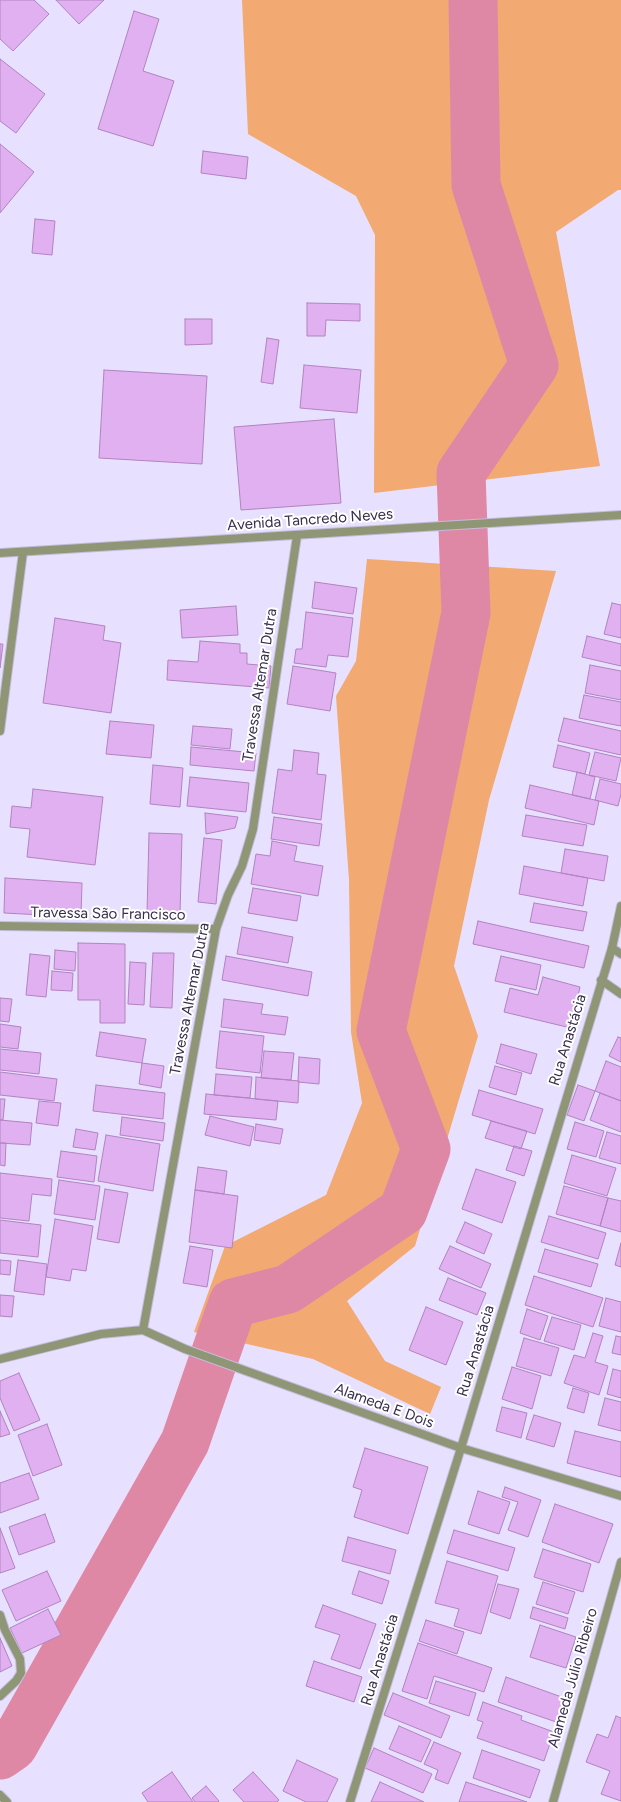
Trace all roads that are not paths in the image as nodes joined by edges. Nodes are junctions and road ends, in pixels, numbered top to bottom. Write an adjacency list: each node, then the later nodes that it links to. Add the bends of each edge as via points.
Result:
1 (621, 514): 2 (street, Avenida Tancredo Neves)
2 (297, 536): 3 (street, Avenida Tancredo Neves); 8 (street, Travessa Altemar Dutra, via 253,829 242,866 228,895)
3 (22, 552): 4 (street, Avenida Tancredo Neves); 5 (street)
4 (0, 553)
5 (0, 731)
6 (621, 906): 9 (street, Rua Anastácia)
7 (0, 926): 8 (street, Travessa São Francisco)
8 (216, 930): 13 (street, Travessa Altemar Dutra)
9 (612, 948): 10 (street); 11 (street, Rua Anastácia)
10 (621, 954)
11 (601, 980): 12 (street); 15 (street, Rua Anastácia)
12 (621, 994)
13 (143, 1330): 14 (street, via 101,1334); 15 (street, Alameda E Dois, via 185,1349)
14 (0, 1359)
15 (461, 1448): 16 (street, Alameda E Dois); 20 (street, Rua Anastácia)
16 (621, 1496)
17 (621, 1562): 21 (street, Alameda Júlio Ribeiro)
18 (0, 1615): 19 (street, via 20,1659 21,1673)
19 (0, 1696)
20 (350, 1802)
21 (553, 1802)

